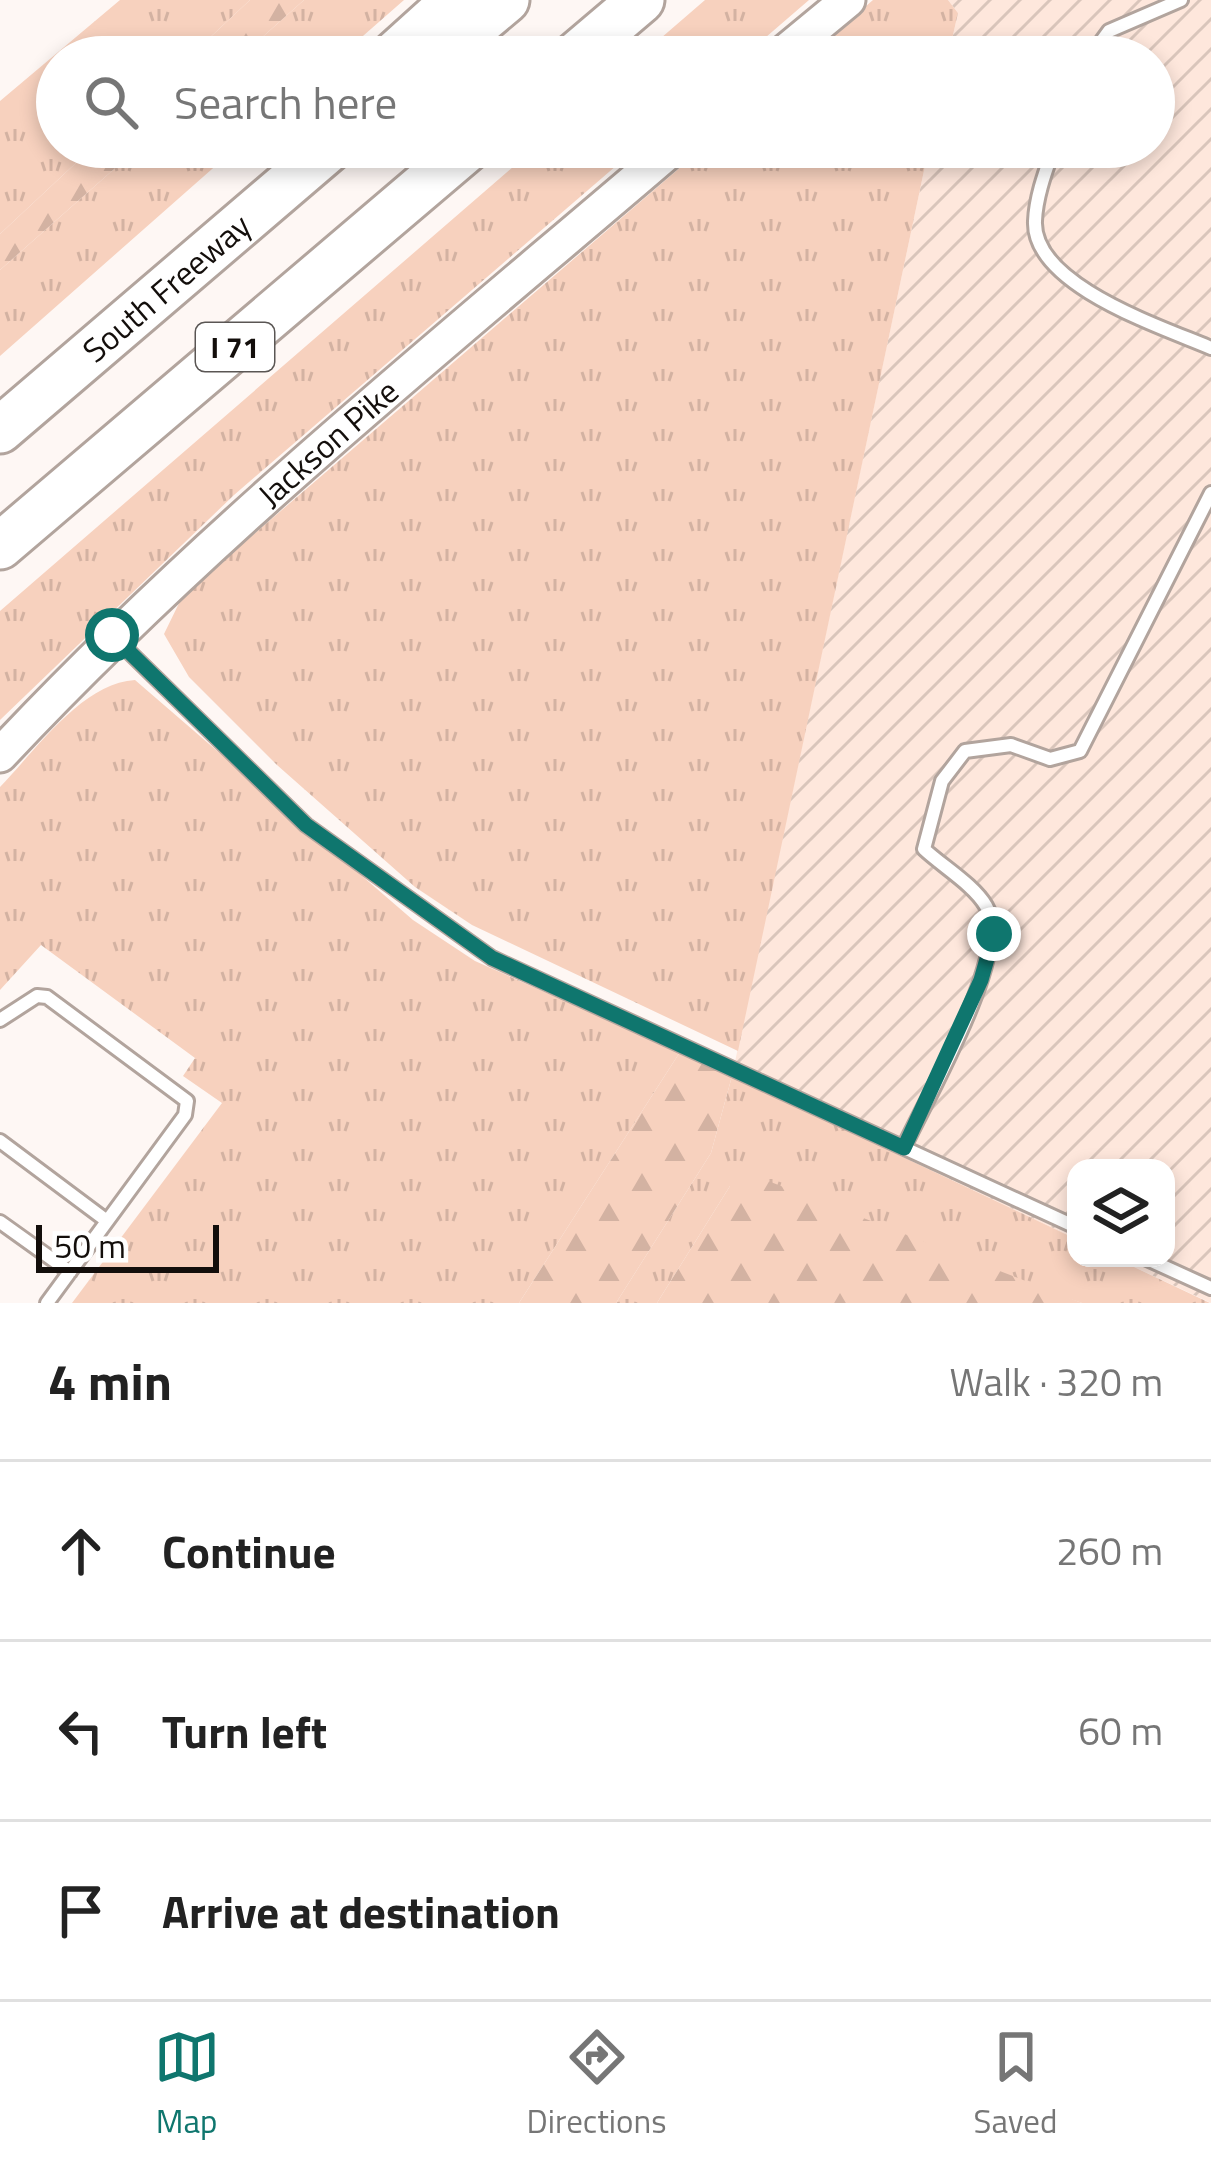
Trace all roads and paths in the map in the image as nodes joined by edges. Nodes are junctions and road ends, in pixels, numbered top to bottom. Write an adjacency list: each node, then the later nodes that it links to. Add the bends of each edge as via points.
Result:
1 (455, 0): 6 (highway)
2 (506, 0): 7 (highway)
3 (641, 0): 8 (highway)
4 (848, 0): 9 (main road)
5 (1181, 0): 10 (lane)
6 (415, 36)
7 (463, 36)
8 (599, 36)
9 (804, 36)
10 (1105, 36)
11 (306, 168): 16 (highway, South Freeway / I 71)
12 (444, 168): 18 (highway, I 71)
13 (649, 168): 19 (main road, Jackson Pike)
14 (1049, 168): 15 (lane, via 1034,225 1052,267 1115,307)
15 (1211, 348)
16 (0, 430)
17 (1211, 493): 23 (lane, via 1080,751 1050,759 1011,745 965,751 942,781 924,849 986,905 994,934)
18 (0, 546)
19 (112, 635): 20 (main road, Jackson Pike); 23 (lane, via 306,825 492,958)
20 (0, 755)
21 (0, 1020): 24 (lane, via 46,998 187,1101 185,1115)
22 (0, 1141): 24 (lane)
23 (904, 1148): 26 (lane)
24 (107, 1221): 28 (lane)
25 (0, 1222): 28 (lane)
26 (1067, 1223)
27 (1165, 1267): 29 (lane)
28 (70, 1272): 30 (lane)
29 (1211, 1288)
30 (47, 1303)

